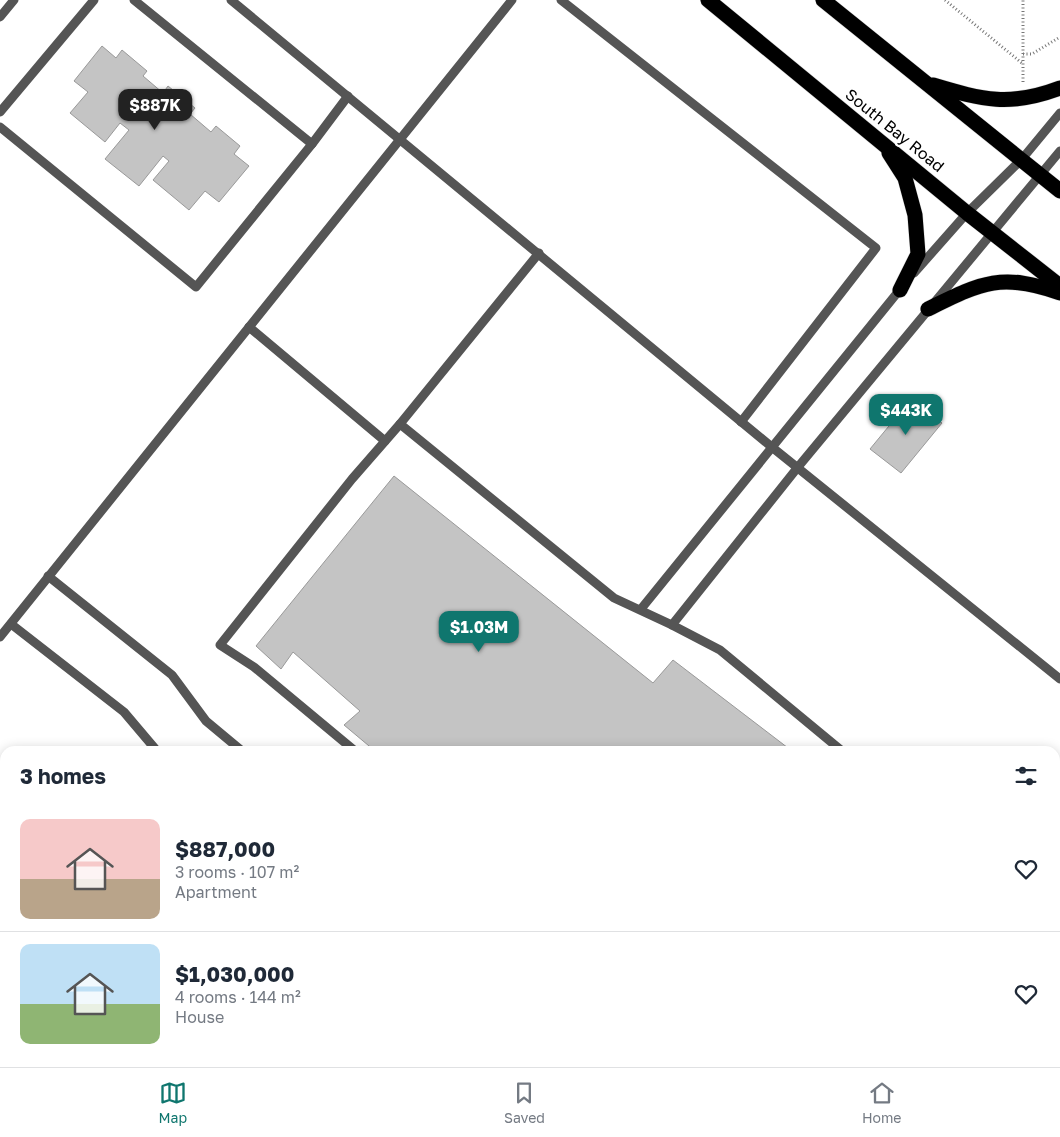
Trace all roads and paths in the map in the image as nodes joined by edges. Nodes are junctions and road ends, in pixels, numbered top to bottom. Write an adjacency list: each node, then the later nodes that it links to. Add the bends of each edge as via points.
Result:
1 (14, 0): 11 (lane)
2 (94, 0): 19 (lane)
3 (134, 0): 24 (lane)
4 (231, 0): 18 (lane)
5 (512, 0): 22 (lane)
6 (560, 0): 37 (lane, via 876,248)
7 (708, 0): 23 (highway, South Bay Road)
8 (823, 0): 15 (highway)
9 (945, 0): 14 (path)
10 (1023, 0): 13 (path)
11 (0, 17)
12 (1060, 37): 13 (path, via 1032,54)
13 (1023, 54): 14 (path)
14 (1023, 64): 16 (path)
15 (925, 83): 17 (highway, via 978,98 1012,101); 26 (highway)
16 (1022, 85)
17 (1060, 88)
18 (348, 96): 22 (lane); 24 (lane)
19 (0, 112)
20 (1060, 114): 26 (lane)
21 (0, 127): 24 (lane, via 196,287)
22 (401, 140): 31 (lane); 36 (lane)
23 (882, 142): 29 (highway, South Bay Road); 33 (highway, via 905,178 915,215 918,254)
24 (312, 144)
25 (1060, 151): 27 (lane)
26 (1022, 160): 27 (highway); 29 (lane)
27 (1040, 174): 28 (highway); 30 (lane)
28 (1060, 191)
29 (967, 213): 30 (highway, South Bay Road); 33 (lane)
30 (992, 232): 32 (highway, South Bay Road); 35 (lane)
31 (539, 253): 37 (lane); 38 (lane)
32 (1060, 286)
33 (900, 290): 40 (lane)
34 (1060, 293): 35 (highway, via 1037,285 1003,281 981,285)
35 (928, 310): 41 (lane)
36 (249, 327): 39 (lane); 42 (lane)
37 (741, 422): 40 (lane)
38 (400, 424): 39 (lane); 43 (lane, via 614,598)
39 (385, 441): 50 (lane, via 220,644 254,667)
40 (773, 448): 41 (lane); 43 (lane)
41 (798, 466): 45 (lane); 47 (lane)
42 (48, 576): 44 (lane); 49 (lane, via 172,674 206,721)
43 (640, 609): 45 (lane)
44 (10, 624): 46 (lane); 48 (lane, via 124,712)
45 (672, 625): 51 (lane, via 720,650)
46 (0, 637)
47 (1060, 679)
48 (153, 746)
49 (236, 746)
50 (349, 746)
51 (836, 746)

